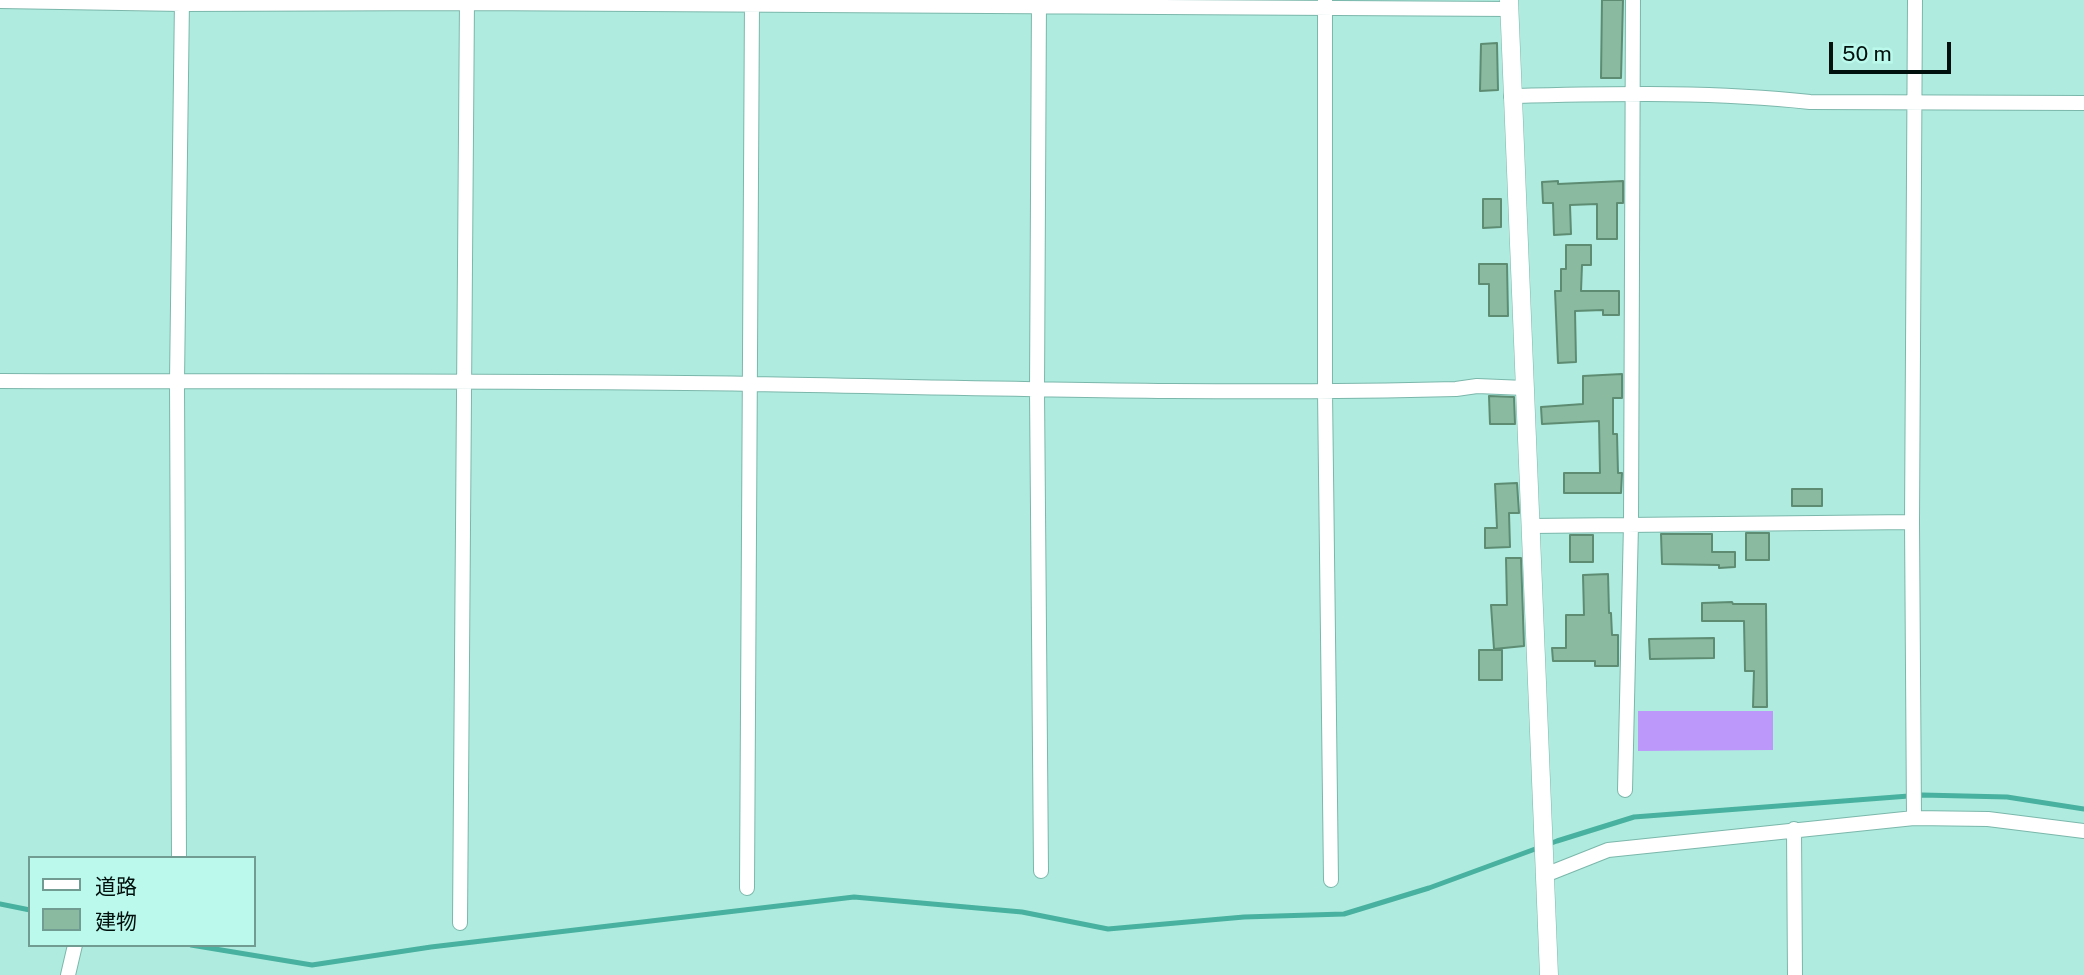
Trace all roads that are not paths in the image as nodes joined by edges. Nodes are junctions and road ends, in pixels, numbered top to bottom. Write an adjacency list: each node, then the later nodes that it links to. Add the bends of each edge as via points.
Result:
1 (1633, 0): 10 (street)
2 (1915, 0): 12 (street)
3 (0, 1): 4 (street)
4 (182, 2): 5 (street); 15 (street)
5 (467, 2): 6 (street); 16 (street)
6 (752, 3): 7 (street); 17 (street)
7 (1039, 3): 8 (street); 19 (street)
8 (1325, 4): 9 (street); 20 (street)
9 (1509, 4): 11 (street)
10 (1633, 94): 11 (street); 12 (street, via 1810,102); 22 (street)
11 (1511, 96): 18 (street)
12 (1915, 101): 13 (street); 21 (street)
13 (2084, 103)
14 (0, 381): 15 (street)
15 (177, 382): 16 (street); 28 (street)
16 (463, 383): 17 (street); 33 (street)
17 (751, 384): 19 (street); 32 (street)
18 (1525, 388): 20 (street); 23 (street)
19 (1037, 391): 20 (street); 29 (street)
20 (1325, 392): 31 (street)
21 (1912, 522): 22 (street); 25 (street)
22 (1631, 524): 23 (street); 24 (street)
23 (1530, 526): 30 (street)
24 (1625, 790)
25 (1914, 818): 26 (street); 27 (street, via 1988,819)
26 (1794, 829): 30 (street, via 1608,850); 37 (street)
27 (2084, 831)
28 (179, 856)
29 (1041, 871)
30 (1545, 875): 36 (street)
31 (1331, 880)
32 (747, 888)
33 (460, 923)
34 (75, 947): 35 (street)
35 (68, 975)
36 (1549, 975)
37 (1795, 975)

